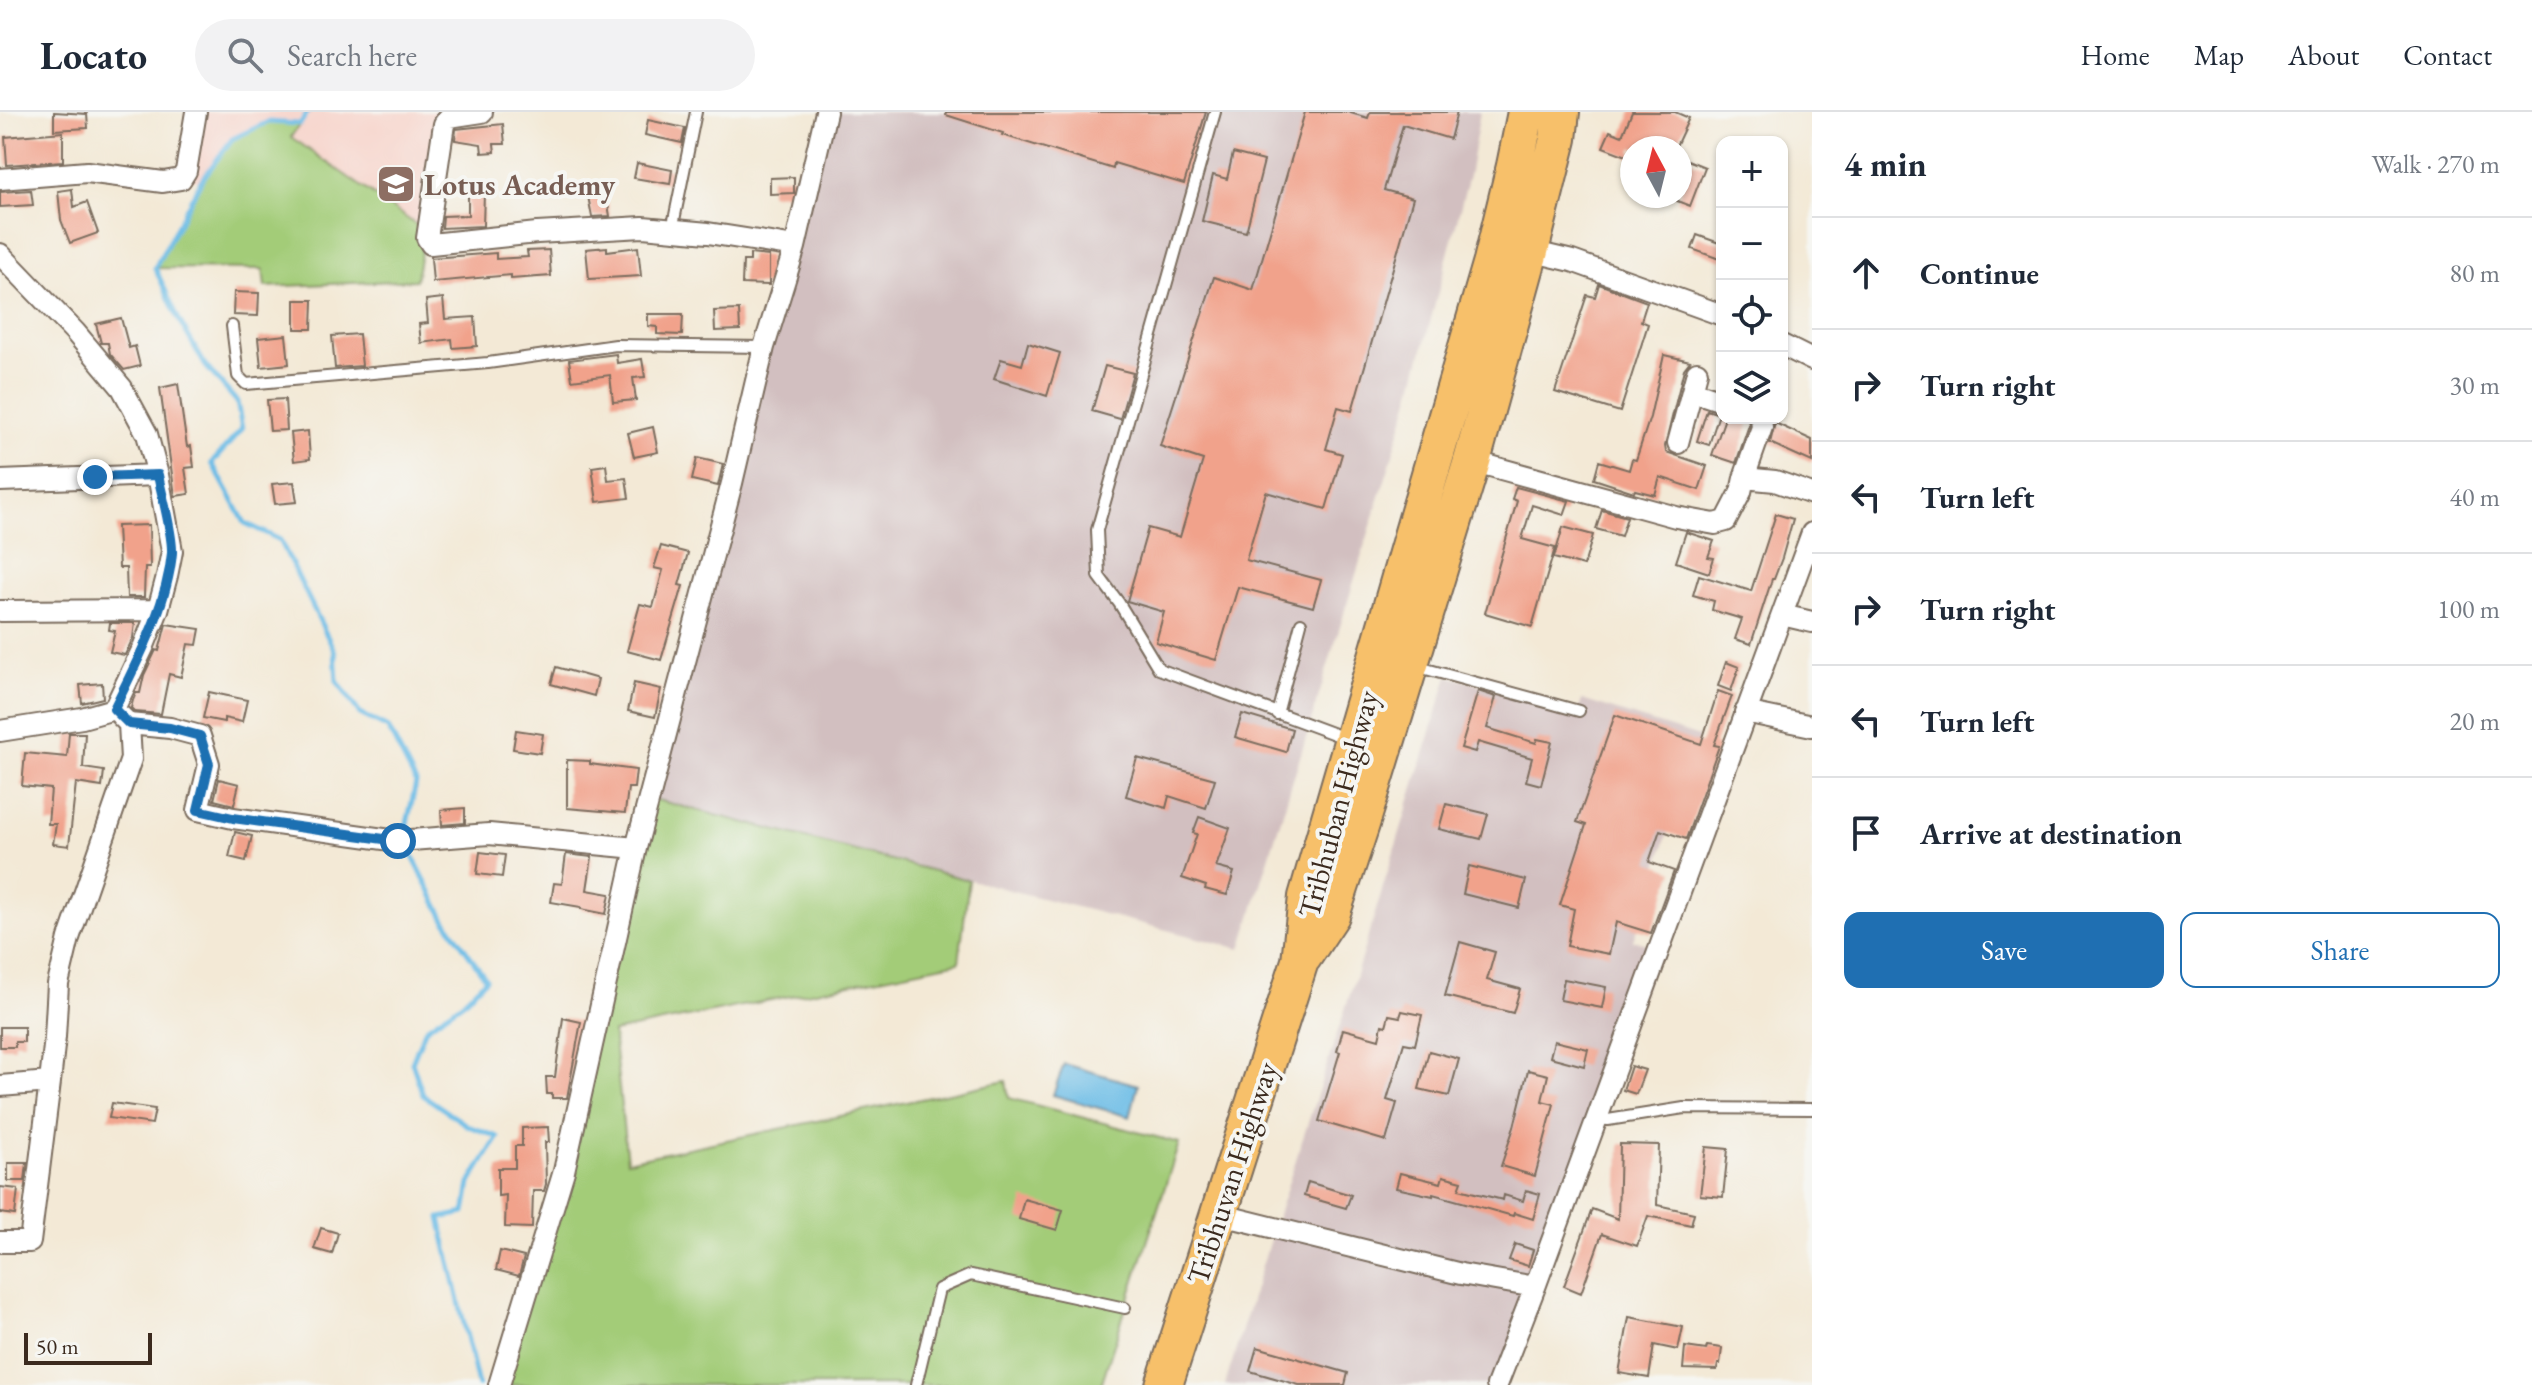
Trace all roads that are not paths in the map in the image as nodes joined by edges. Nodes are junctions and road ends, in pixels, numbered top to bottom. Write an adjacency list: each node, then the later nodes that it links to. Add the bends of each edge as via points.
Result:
1 (196, 112): 8 (street, via 181,179 163,182 87,172)
2 (482, 112): 9 (street, via 449,117 444,124 427,238 431,244 552,232)
3 (696, 112): 9 (lane)
4 (826, 112): 10 (street)
5 (1215, 112): 36 (lane, via 1097,530 1099,576 1159,669)
6 (1526, 112): 40 (highway, Tribhuban Highway, via 1492,261)
7 (1561, 112): 11 (highway, Tribhuban Highway)
8 (0, 179)
9 (672, 230): 10 (street)
10 (795, 247): 15 (street)
11 (1530, 251): 13 (street); 21 (highway, Tribhuban Highway)
12 (0, 254): 22 (street, via 122,388 147,434)
13 (1716, 313)
14 (232, 326): 15 (lane, via 238,376 246,384 488,363 616,345)
15 (764, 347): 41 (street)
16 (1788, 348): 17 (street)
17 (1812, 360)
18 (1716, 397): 20 (street, via 1694,381)
19 (1762, 424): 23 (street)
20 (1678, 443)
21 (1472, 461): 23 (street, via 1715,524 1726,521); 32 (highway, Tribhuban Highway)
22 (158, 475): 24 (street); 27 (street, via 172,551)
23 (1744, 478): 25 (street, via 1775,481)
24 (0, 481)
25 (1812, 494)
26 (1812, 533): 29 (street)
27 (158, 610): 28 (street); 33 (street)
28 (0, 611)
29 (1782, 615): 30 (street); 35 (street)
30 (1812, 622)
31 (1301, 623): 36 (lane)
32 (1408, 664): 34 (lane); 42 (highway, Tribhuban Highway, via 1331,915)
33 (114, 709): 37 (street); 39 (street)
34 (1579, 711)
35 (1745, 712): 38 (street); 46 (street)
36 (1277, 714): 40 (lane)
37 (129, 724): 41 (street, via 200,736 209,764 198,810 398,841 489,834); 43 (street, via 131,759 58,984)
38 (1812, 726)
39 (0, 731)
40 (1354, 742): 42 (highway, Tribhuban Highway, via 1307,897)
41 (636, 848): 51 (street, via 564,1171)
42 (1300, 961): 47 (highway, Tribhuvan Highway)
43 (50, 1082): 44 (street); 48 (street, via 30,1242)
44 (0, 1086)
45 (1812, 1109): 46 (lane, via 1684,1108)
46 (1596, 1119): 49 (street)
47 (1218, 1214): 49 (street); 53 (highway, Tribhuvan Highway)
48 (0, 1242)
49 (1535, 1287): 54 (street)
50 (1125, 1308): 52 (lane, via 971,1275 939,1289)
51 (499, 1385)
52 (916, 1385)
53 (1164, 1385)
54 (1497, 1385)

